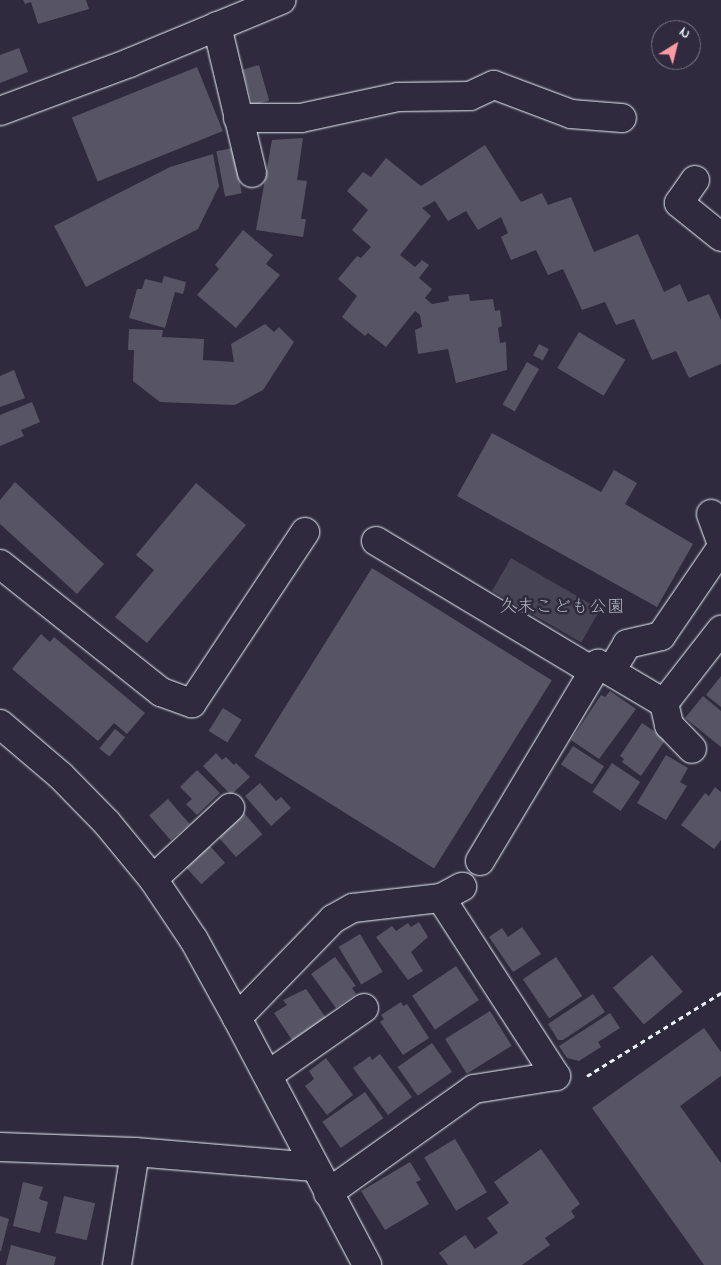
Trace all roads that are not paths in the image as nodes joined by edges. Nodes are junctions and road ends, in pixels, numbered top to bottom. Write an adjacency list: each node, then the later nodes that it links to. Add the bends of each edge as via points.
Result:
1 (281, 0): 2 (street)
2 (217, 26): 3 (street); 4 (street)
3 (0, 111)
4 (238, 118): 5 (street, via 301,118 398,97 470,96 494,85 571,114); 6 (street)
5 (622, 118)
6 (252, 173)
7 (695, 180): 8 (street, via 679,203)
8 (721, 238)
9 (711, 514): 12 (street)
10 (305, 532): 14 (street, via 192,703 161,692)
11 (376, 541): 16 (street)
12 (721, 541)
13 (721, 548): 16 (street, via 661,636 627,644)
14 (0, 564)
15 (718, 641): 17 (street)
16 (602, 671): 17 (street); 21 (street)
17 (664, 703): 19 (street, via 669,726)
18 (0, 724): 22 (street, via 61,776 101,816)
19 (692, 749)
20 (230, 808): 22 (street)
21 (480, 861)
22 (153, 879): 24 (street, via 194,940)
23 (364, 1008): 25 (street)
24 (237, 1018): 25 (street); 29 (street, via 333,919 353,908 452,893 556,1076 474,1089)
25 (268, 1076): 28 (street)
26 (0, 1147): 27 (street)
27 (136, 1152): 28 (street); 30 (street)
28 (314, 1167): 29 (street)
29 (328, 1193): 31 (street)
30 (117, 1265)
31 (367, 1265)

